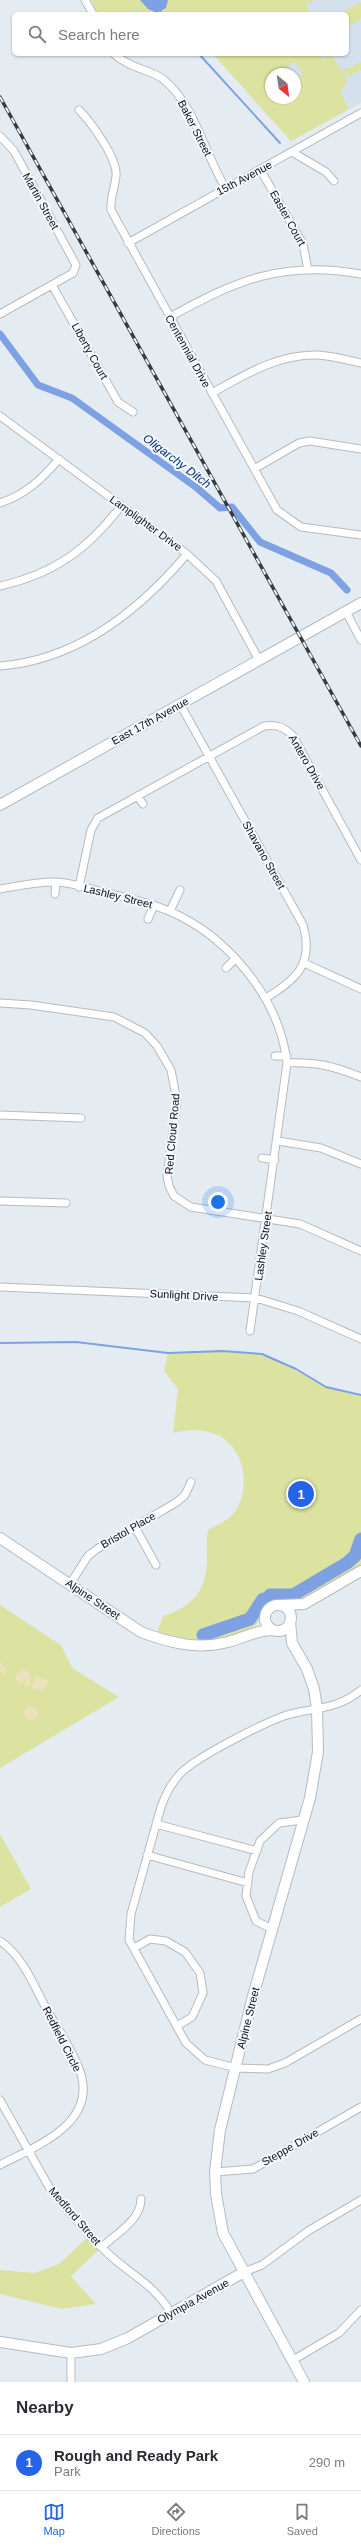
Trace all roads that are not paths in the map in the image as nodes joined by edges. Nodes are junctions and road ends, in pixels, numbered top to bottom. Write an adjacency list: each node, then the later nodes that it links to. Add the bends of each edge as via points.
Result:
1 (85, 0): 2 (street)
2 (92, 12)
3 (117, 56): 10 (street, Baker Street, via 136,69 162,78 180,98 208,151 213,169)
4 (79, 110): 11 (street, Centennial Drive, via 92,123 115,166 111,210)
5 (361, 113): 7 (street, 15th Avenue)
6 (0, 136): 14 (street, Martin Street, via 14,151 76,265 73,273)
7 (292, 152): 8 (street, 15th Avenue); 9 (street, via 326,172)
8 (260, 169): 10 (street, 15th Avenue); 12 (street, Easter Court, via 303,244)
9 (334, 181)
10 (225, 188): 11 (street, 15th Avenue)
11 (128, 243): 16 (street, Centennial Drive)
12 (308, 270): 13 (street); 16 (street, via 269,274 244,280)
13 (361, 274)
14 (52, 285): 15 (street); 19 (street, Liberty Court, via 118,402)
15 (0, 314)
16 (170, 317): 18 (street, Centennial Drive)
17 (361, 363): 18 (street, via 318,355 278,360 259,367)
18 (212, 393): 23 (street, Centennial Drive)
19 (133, 412)
20 (0, 416): 22 (street, Lamplighter Drive)
21 (361, 449): 23 (street, via 310,441 299,443)
22 (59, 459): 24 (street, via 27,491); 25 (street, Lamplighter Drive)
23 (254, 469): 26 (street, Centennial Drive, via 277,510 291,522 307,528)
24 (0, 503)
25 (122, 506): 27 (street, Lamplighter Drive); 28 (street, via 102,531 66,561 42,574)
26 (361, 535)
27 (187, 554): 32 (street, Lamplighter Drive, via 216,581); 33 (street, via 145,600 107,628 50,655)
28 (0, 586)
29 (361, 603): 30 (street, East 17th Avenue)
30 (346, 612): 31 (street); 32 (street, East 17th Avenue)
31 (361, 640)
32 (259, 660): 34 (street, East 17th Avenue)
33 (0, 666)
34 (180, 704): 35 (street, Shavano Street); 37 (street, East 17th Avenue)
35 (208, 755): 36 (street, Antero Drive); 39 (street, Antero Drive, via 264,726 281,726 288,731); 49 (street, Shavano Street, via 303,925 307,951)
36 (137, 796): 38 (street); 41 (street, Antero Drive, via 98,818 88,829)
37 (0, 804)
38 (142, 804)
39 (361, 860)
40 (56, 882): 41 (street, Lashley Street); 42 (street, Lashley Street); 44 (street)
41 (79, 886): 45 (street, Lashley Street)
42 (0, 889)
43 (180, 890): 46 (street)
44 (55, 894)
45 (154, 905): 46 (street, Lashley Street); 47 (street)
46 (170, 911): 48 (street, Lashley Street, via 216,942)
47 (148, 919)
48 (235, 959): 50 (street); 52 (street, Lashley Street)
49 (304, 963): 51 (street); 52 (street, via 285,986)
50 (226, 968)
51 (361, 989)
52 (266, 998): 55 (street, Lashley Street, via 283,1035)
53 (0, 1003): 65 (street, Red Cloud Road, via 114,1017 145,1034 165,1057 175,1083 177,1101 167,1176 174,1196 191,1207)
54 (275, 1056): 55 (street)
55 (287, 1060): 56 (street, via 333,1066); 59 (street, Lashley Street)
56 (361, 1077)
57 (0, 1115): 58 (street)
58 (81, 1118)
59 (278, 1141): 61 (street, Lashley Street); 62 (street, via 321,1148)
60 (262, 1158): 61 (street)
61 (275, 1160): 65 (street, Lashley Street)
62 (361, 1164)
63 (0, 1201): 64 (street)
64 (66, 1203)
65 (266, 1218): 66 (street, Red Cloud Road, via 300,1224); 68 (street, Lashley Street)
66 (361, 1251)
67 (0, 1287): 68 (street, Sunlight Drive)
68 (256, 1298): 69 (street, Lashley Street); 70 (street, Sunlight Drive, via 298,1311)
69 (250, 1332)
70 (361, 1339)
71 (191, 1482): 72 (street, Bristol Place, via 187,1492 177,1502)
72 (135, 1527): 74 (street); 76 (street, Bristol Place, via 92,1553)
73 (0, 1538): 76 (street, Alpine Street)
74 (156, 1565)
75 (361, 1571): 77 (street)
76 (70, 1584): 82 (street, Alpine Street, via 141,1632 176,1644 191,1646 228,1642)
77 (304, 1604): 78 (street); 80 (street)
78 (280, 1605): 79 (street, via 270,1608); 80 (street, via 287,1609)
79 (265, 1618): 81 (street, via 267,1625); 82 (street)
80 (290, 1620): 81 (street, via 284,1629); 83 (street, Alpine Street)
81 (274, 1630): 82 (street, Alpine Street); 83 (street, Alpine Street)
82 (255, 1632)
83 (292, 1643): 85 (street, Alpine Street, via 307,1669)
84 (361, 1690): 85 (street, via 351,1699 331,1708)
85 (317, 1708): 86 (street, Alpine Street, via 318,1752); 87 (street, via 287,1715 262,1726 183,1771 167,1790)
86 (303, 1820): 88 (street, via 279,1823 260,1841); 91 (street, Alpine Street)
87 (156, 1824): 88 (street); 89 (street)
88 (257, 1851): 90 (street, via 249,1872)
89 (147, 1855): 90 (street); 93 (street, via 131,1914 129,1940)
90 (248, 1883): 91 (street, via 246,1896 256,1921)
91 (272, 1929): 96 (street, Alpine Street)
92 (0, 1941): 99 (street, Redfield Circle, via 18,1957 78,2066 81,2078 82,2097 73,2120 59,2133)
93 (134, 1948): 95 (street); 95 (street, via 150,1939 166,1941 185,1952 200,1973 202,1993 195,2011 192,2017)
94 (361, 2020): 96 (street, via 285,2063 268,2069)
95 (177, 2026): 96 (street, via 186,2043 205,2060)
96 (236, 2068): 101 (street, Alpine Street, via 220,2130)
97 (0, 2100): 99 (street, Medford Street)
98 (361, 2107): 101 (street, Steppe Drive, via 253,2169)
99 (28, 2150): 100 (street, Redfield Circle); 104 (street, Medford Street, via 49,2187)
100 (0, 2165)
101 (215, 2172): 105 (street, Alpine Street, via 223,2233)
102 (141, 2198): 104 (street, via 141,2207 136,2217)
103 (361, 2200): 105 (street, Olympia Avenue, via 308,2231 262,2265)
104 (102, 2247): 107 (street, Medford Street, via 150,2285)
105 (244, 2272): 107 (street, Olympia Avenue); 112 (street, Alpine Street)
106 (360, 2312): 112 (street, via 339,2333)
107 (171, 2313): 111 (street, Olympia Avenue, via 114,2344 92,2351)
108 (0, 2337): 110 (street, Olympia Avenue)
109 (0, 2342): 110 (street, Olympia Avenue)
110 (10, 2342): 111 (street, Olympia Avenue)
111 (71, 2353): 113 (street)
112 (293, 2360): 114 (street, Alpine Street)
113 (71, 2382)
114 (304, 2382)

